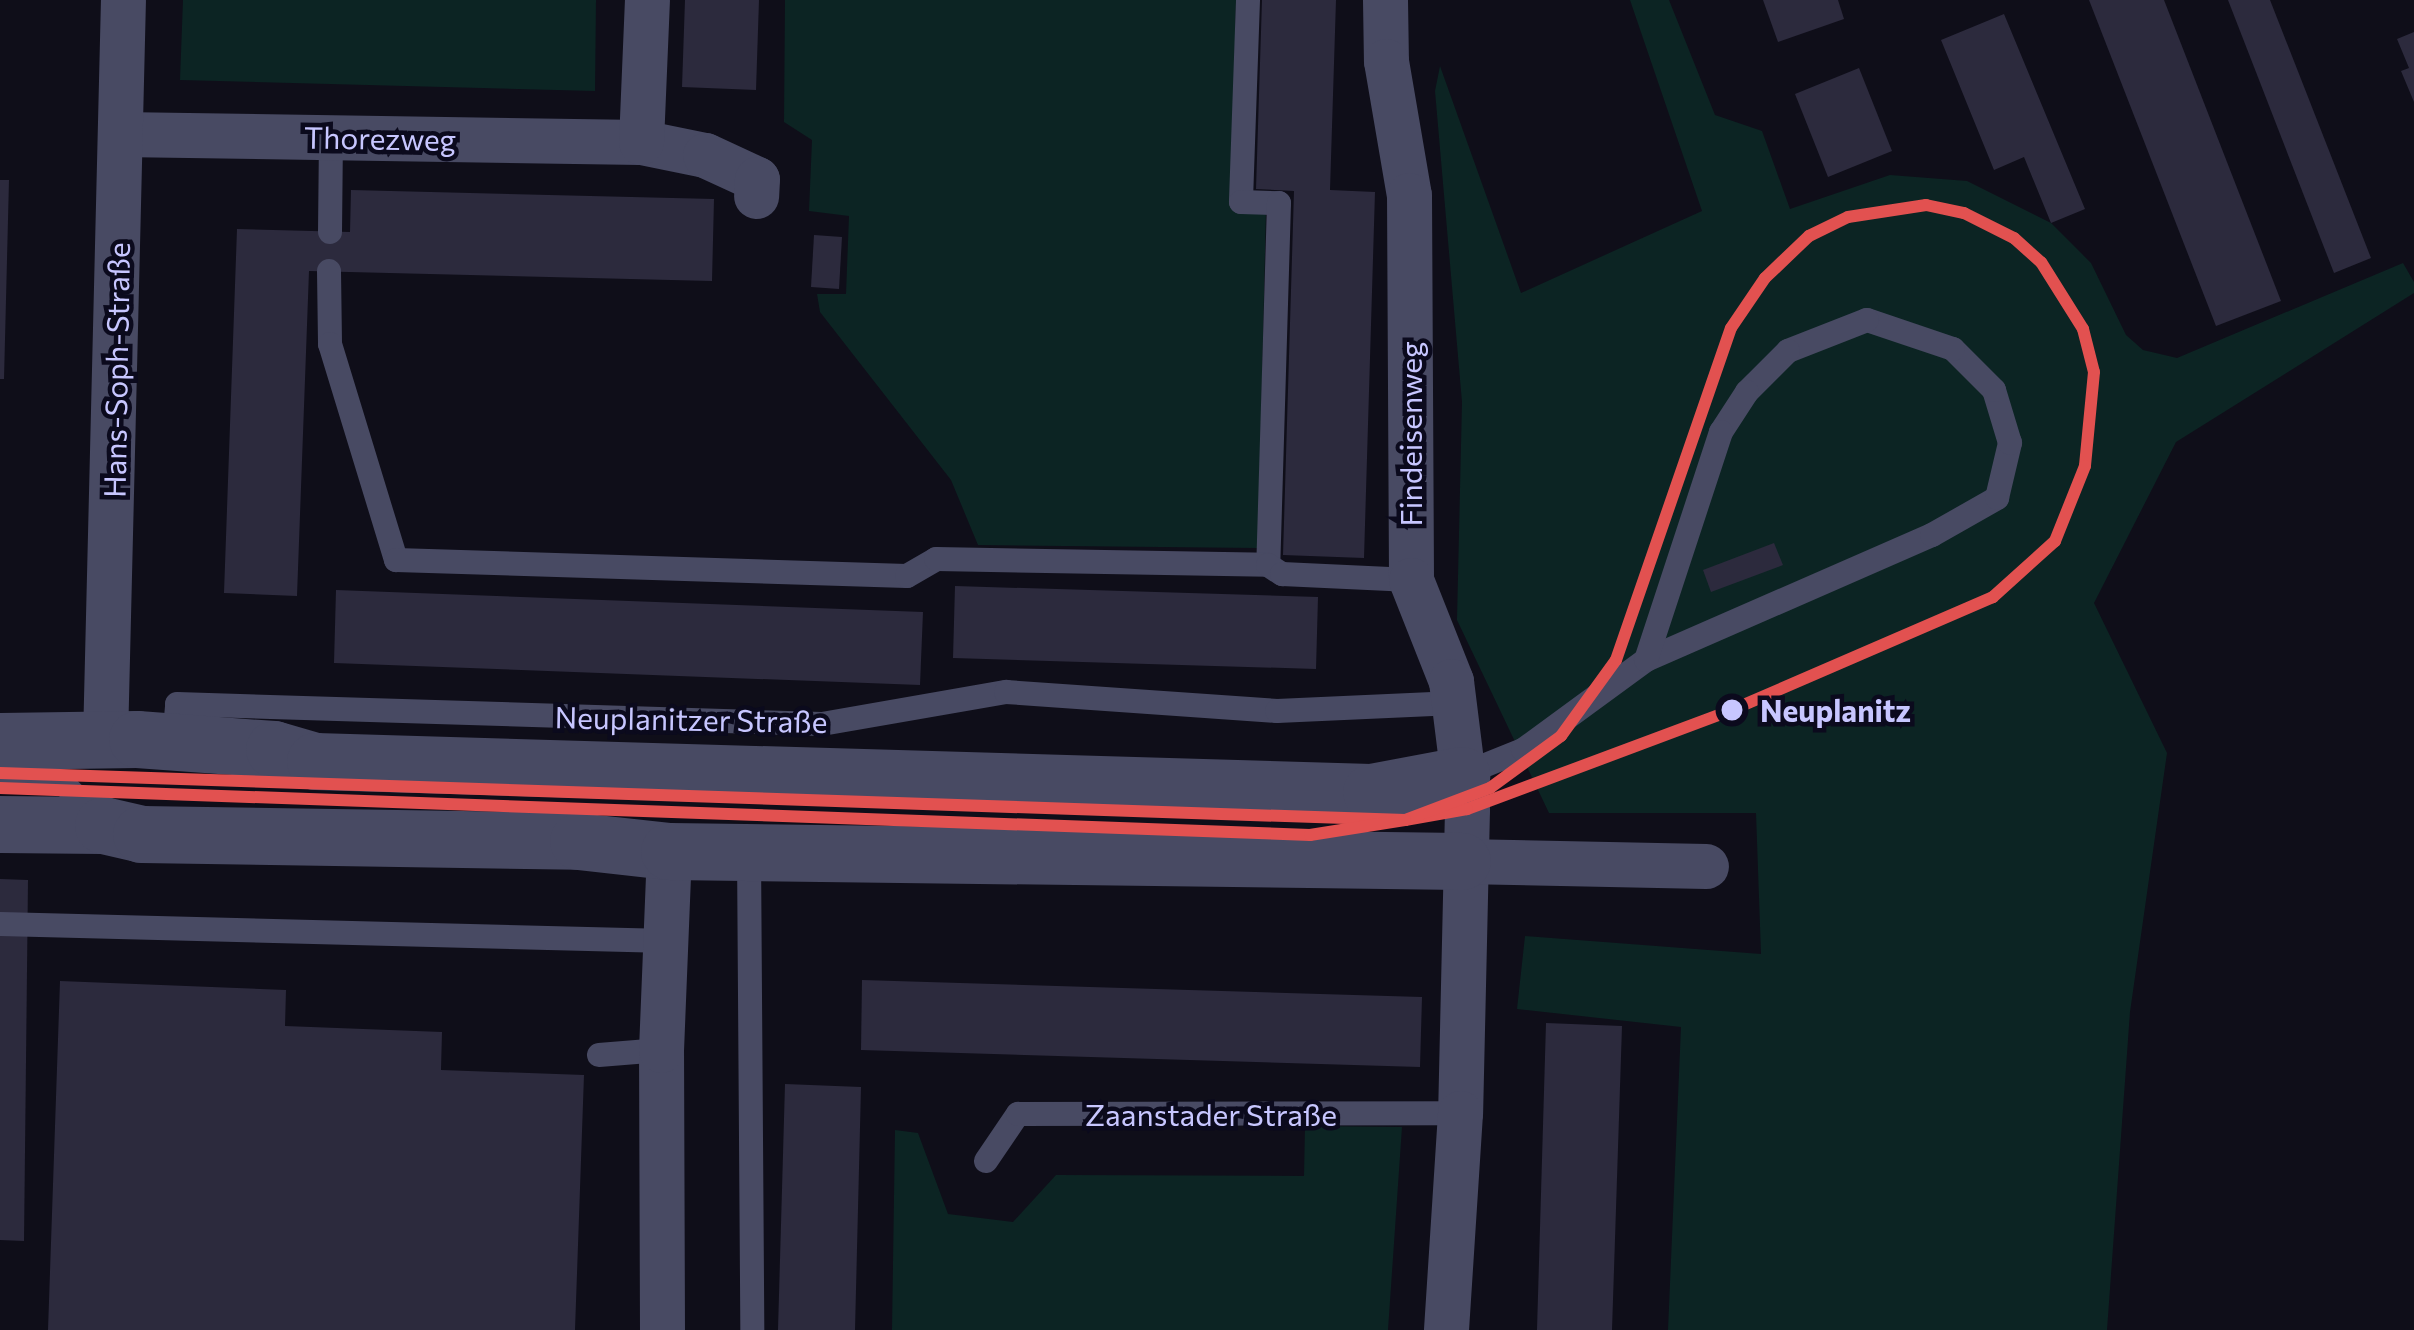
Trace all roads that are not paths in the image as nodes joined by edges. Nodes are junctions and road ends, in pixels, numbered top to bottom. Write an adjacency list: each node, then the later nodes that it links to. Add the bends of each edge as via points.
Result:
1 (122, 0): 5 (street, Hans-Soph-Straße)
2 (647, 0): 7 (street)
3 (1248, 0): 11 (lane, via 1241,202 1279,203)
4 (1385, 0): 12 (street, Findeisenweg, via 1386,61 1409,195)
5 (120, 134): 6 (street, Thorezweg); 15 (street, Hans-Soph-Straße)
6 (332, 137): 7 (street, Thorezweg); 9 (lane)
7 (641, 142): 8 (street, Thorezweg, via 705,155 758,179)
8 (756, 196)
9 (330, 232)
10 (329, 271): 11 (lane, via 330,344 396,560 907,576 936,559)
11 (1268, 565): 12 (lane, via 1282,574)
12 (1411, 580): 14 (street, Findeisenweg)
13 (1646, 660): 13 (lane, via 1721,432 1788,351 1867,320 1953,349 1994,390 2010,443 1997,498 1932,535); 19 (lane, via 1523,750)
14 (1455, 704): 16 (lane, Neuplanitzer Straße, via 1277,711 1006,692 822,724 177,704); 19 (street, Findeisenweg)
15 (105, 740): 16 (street, Neuplanitzer Straße); 17 (street, Neuplanitzer Straße); 21 (lane); 23 (street)
16 (174, 741): 18 (street, Neuplanitzer Straße, via 274,749 315,761)
17 (0, 742)
18 (669, 772): 19 (street, Neuplanitzer Straße, via 1371,792); 24 (street, Neuplanitzer Straße)
19 (1461, 776): 26 (street, Findeisenweg)
20 (0, 781): 21 (lane)
21 (62, 783): 23 (lane)
22 (0, 824): 23 (street)
23 (103, 825): 24 (street, via 141,834 398,835)
24 (669, 851): 25 (street); 29 (street)
25 (748, 851): 26 (street); 35 (lane)
26 (1462, 861): 27 (street); 32 (street)
27 (1706, 866)
28 (0, 924): 29 (lane)
29 (668, 941): 30 (street)
30 (662, 1050): 31 (lane); 34 (street)
31 (599, 1055)
32 (1460, 1113): 33 (lane, Zaanstader Straße, via 1018,1114); 36 (street)
33 (986, 1161)
34 (662, 1330)
35 (752, 1330)
36 (1447, 1330)

